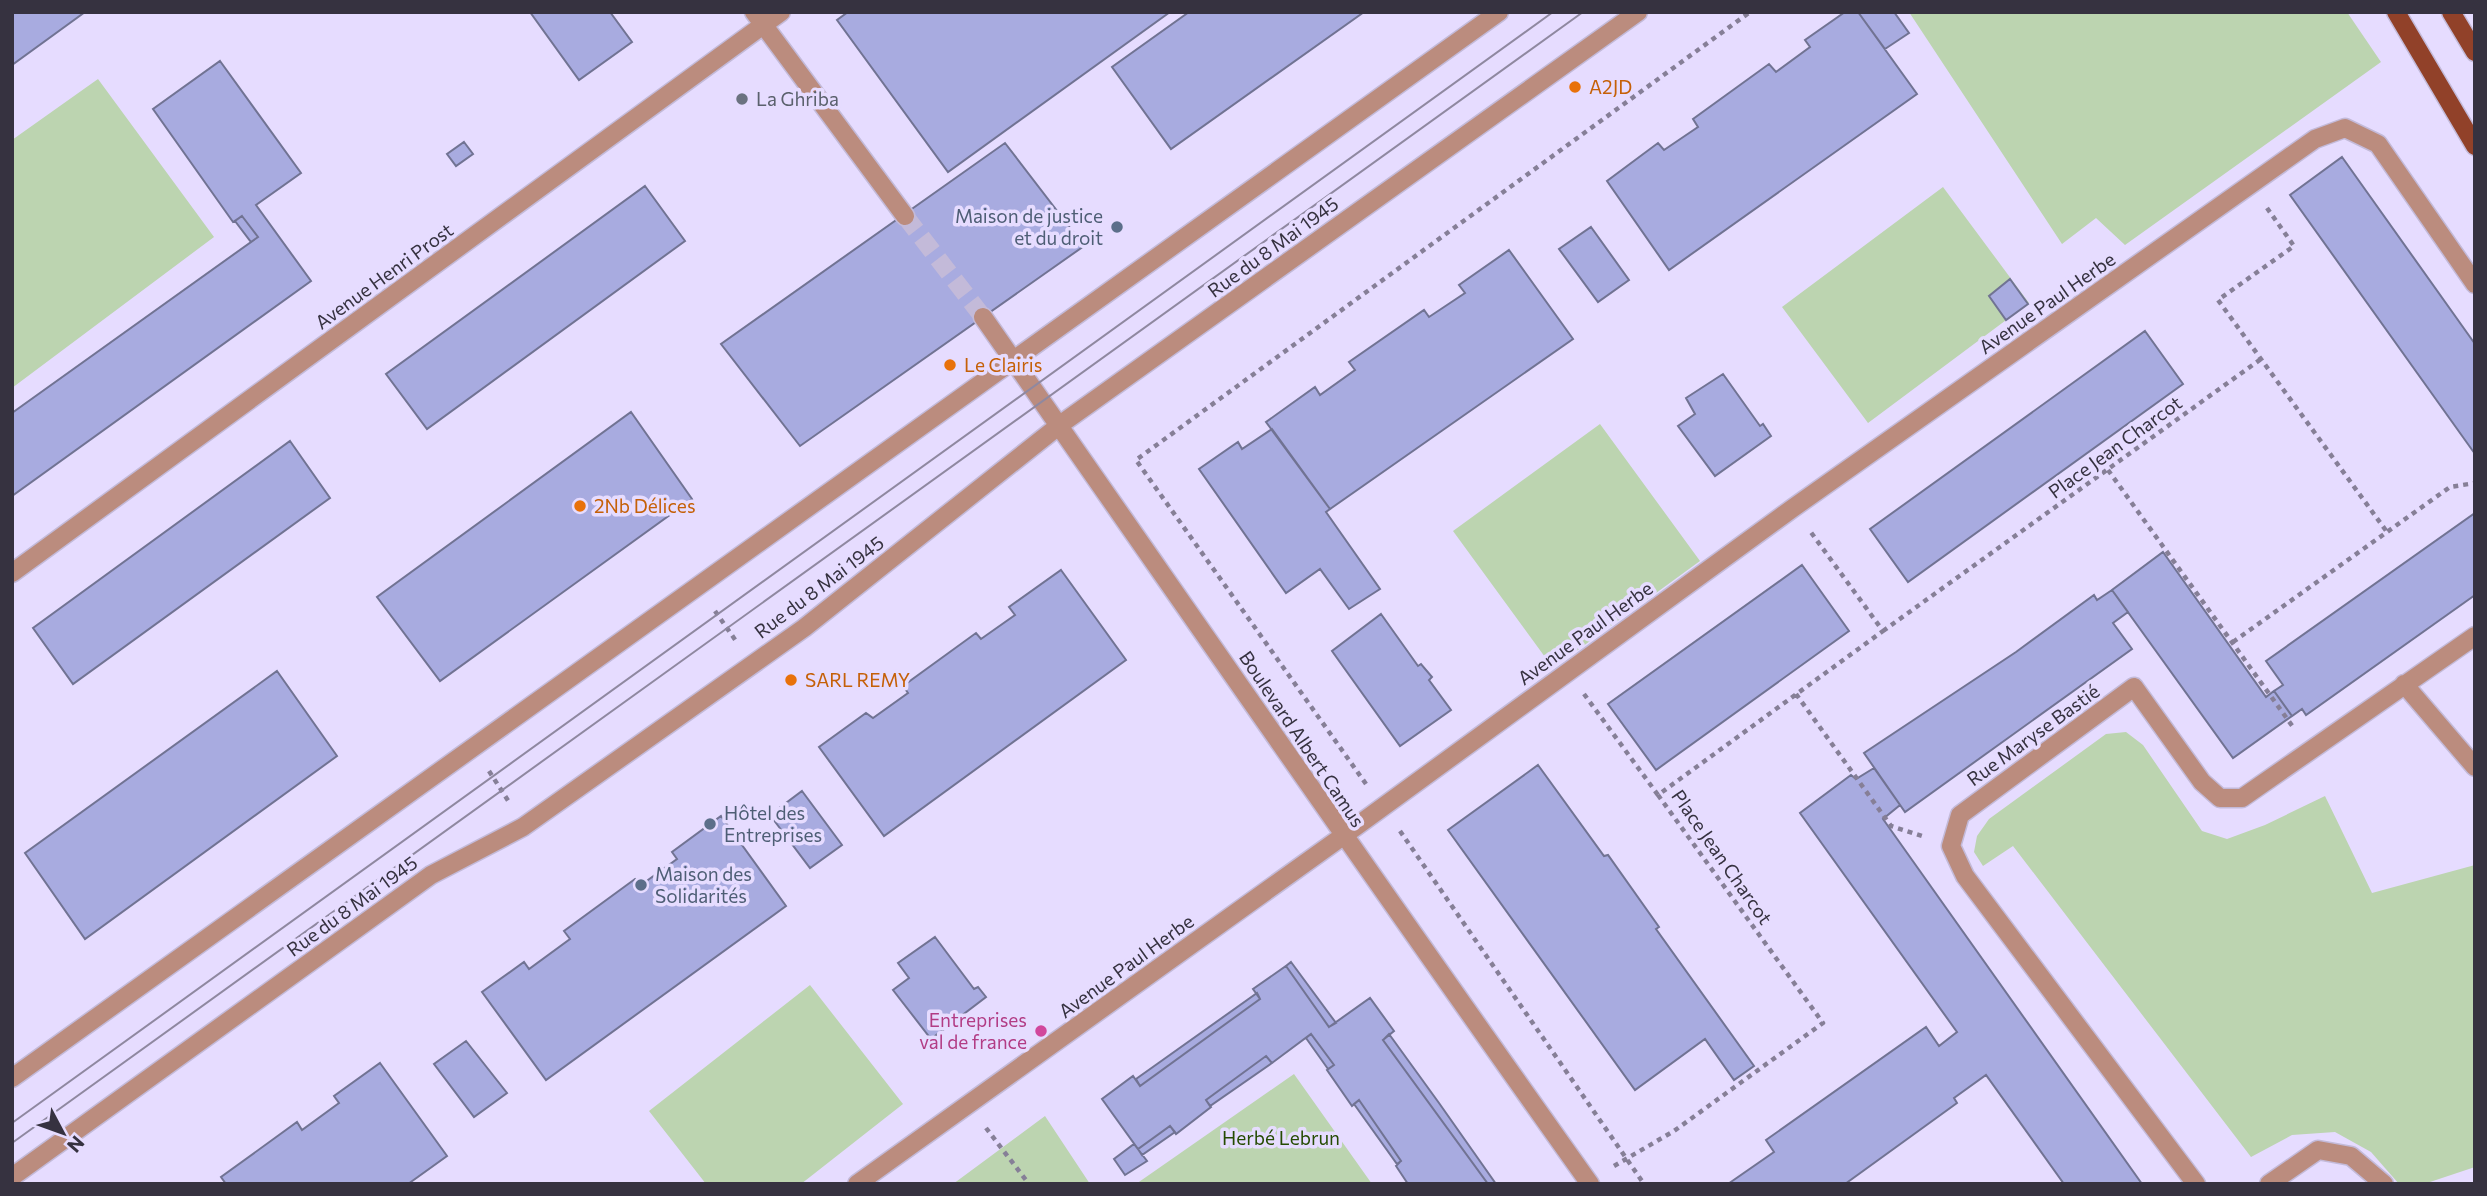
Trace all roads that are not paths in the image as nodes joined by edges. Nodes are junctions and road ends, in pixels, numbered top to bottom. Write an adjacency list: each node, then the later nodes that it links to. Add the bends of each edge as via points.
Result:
1 (781, 12): 6 (street, Avenue Henri Prost)
2 (1499, 12): 12 (street)
3 (1638, 12): 13 (street, Rue du 8 Mai 1945)
4 (2396, 12): 8 (main road)
5 (2451, 12): 7 (main road)
6 (759, 19): 9 (street); 14 (street, Avenue Henri Prost)
7 (2475, 52)
8 (2475, 146)
9 (905, 216)
10 (2475, 284): 18 (street, Avenue Paul Herbe, via 2378,144 2345,128 2315,139 1793,508)
11 (983, 317): 12 (street, Boulevard Albert Camus)
12 (1013, 360): 13 (street, Boulevard Albert Camus); 19 (street)
13 (1061, 424): 18 (street, Boulevard Albert Camus); 20 (street, Rue du 8 Mai 1945, via 804,628 523,827 431,875)
14 (12, 573)
15 (2475, 636): 16 (street, Rue Maryse Bastié)
16 (2404, 684): 17 (street); 23 (street, Rue Maryse Bastié, via 2242,798 2220,799 2202,782 2134,687 1960,815 1951,846 1965,876)
17 (2475, 767)
18 (1343, 836): 21 (street, Boulevard Albert Camus); 22 (street, Avenue Paul Herbe)
19 (12, 1078)
20 (12, 1177)
21 (1589, 1183)
22 (857, 1184)
23 (2196, 1184)
24 (2269, 1184): 25 (street, via 2318,1150 2351,1156)
25 (2384, 1184)

